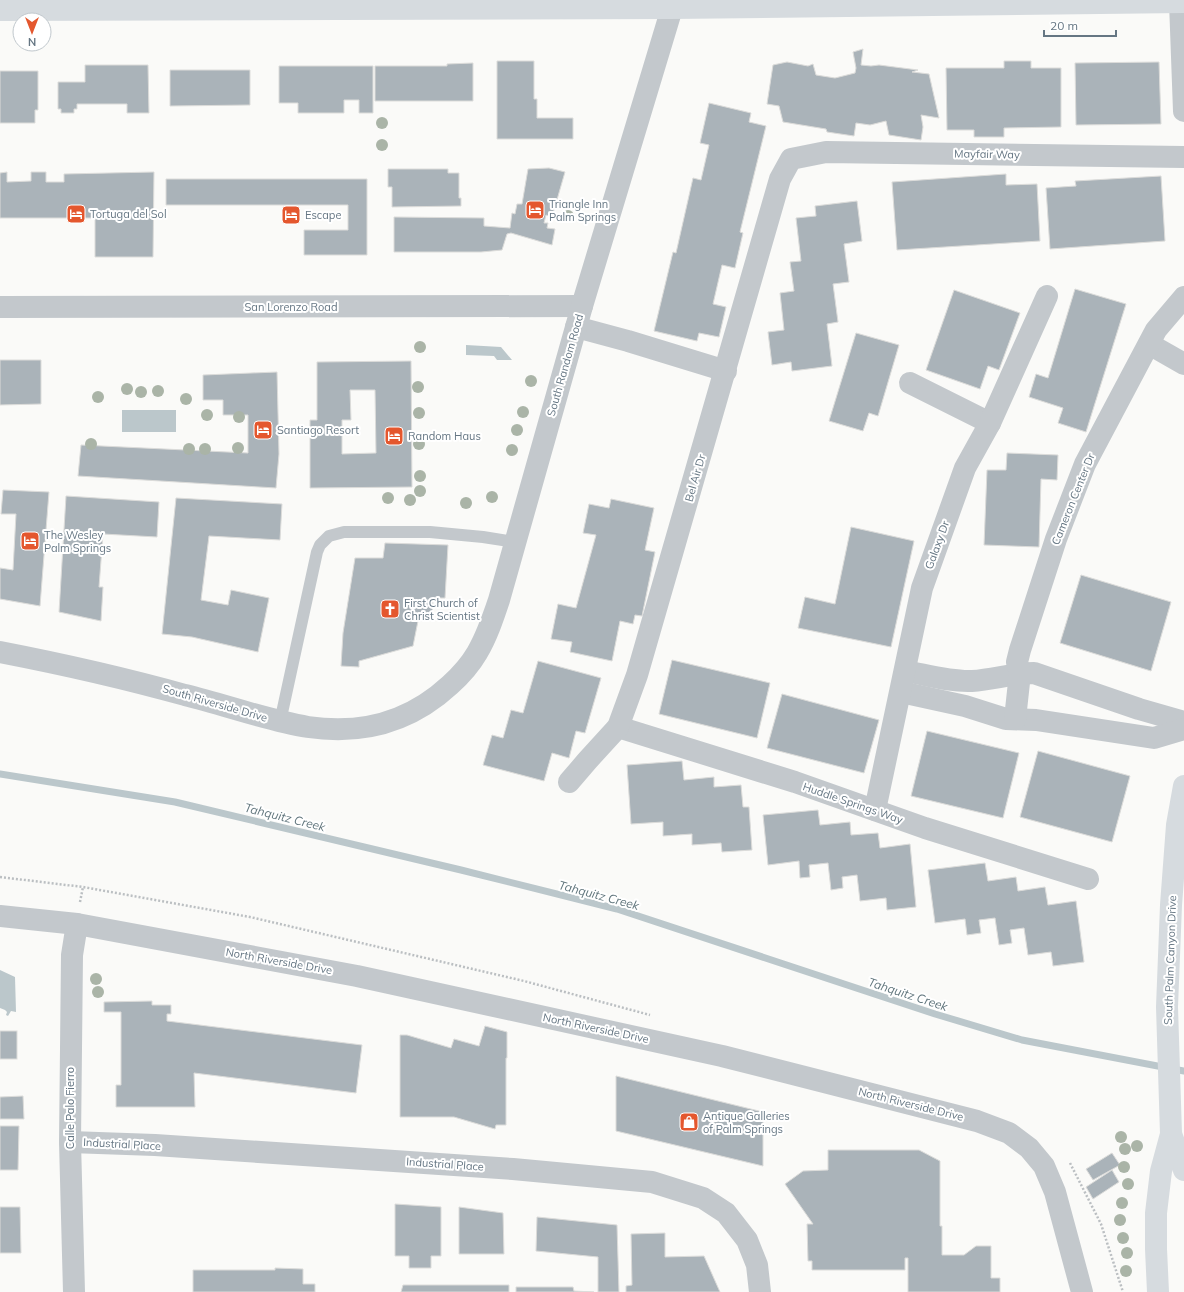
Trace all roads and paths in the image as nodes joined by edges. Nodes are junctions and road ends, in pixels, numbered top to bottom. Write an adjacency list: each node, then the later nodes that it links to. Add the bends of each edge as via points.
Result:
1 (1182, 2): 2 (street); 4 (street)
2 (672, 8): 3 (street); 10 (street, South Random Road)
3 (0, 10)
4 (1184, 111)
5 (1184, 157): 6 (street, Mayfair Way, via 826,152)
6 (791, 159): 13 (street, Bel Air Dr, via 780,179)
7 (1047, 296): 15 (street, Galaxy Dr)
8 (1184, 297): 11 (street, Cameron Center Dr, via 1156,330)
9 (0, 307): 10 (street, San Lorenzo Road)
10 (579, 317): 13 (street, San Lorenzo Road, via 628,341); 16 (street, South Random Road)
11 (1149, 344): 12 (street); 19 (street, Cameron Center Dr, via 1085,464 1056,539 1020,650 1017,662)
12 (1184, 364)
13 (726, 371): 25 (street, Bel Air Dr, via 637,675)
14 (910, 383): 15 (street)
15 (990, 423): 18 (street, Galaxy Dr, via 965,468 922,588)
16 (515, 542): 21 (street, South Random Road, via 499,600 477,654 461,675); 23 (lane, via 430,532 344,532 329,536 317,552)
17 (0, 652): 23 (street, South Riverside Drive, via 161,688)
18 (905, 671): 19 (street, via 955,681 974,681); 20 (street, Galaxy Dr)
19 (1020, 673): 22 (street, Cameron Center Dr); 24 (street, via 1034,673)
20 (901, 692): 22 (street); 29 (street, Galaxy Dr)
21 (427, 704): 23 (street, South Riverside Drive, via 408,715 370,727 331,729)
22 (1014, 719): 26 (street, via 1154,738)
23 (280, 722)
24 (1184, 722)
25 (618, 727): 27 (street, Bel Air Dr); 29 (street, Huddle Springs Way, via 795,782)
26 (1184, 729)
27 (570, 782)
28 (1184, 786): 33 (street, South Palm Canyon Drive, via 1177,825 1170,905 1167,1007)
29 (875, 810): 30 (street, Huddle Springs Way)
30 (1088, 878)
31 (0, 916): 32 (street, North Riverside Drive)
32 (77, 924): 34 (street, Calle Palo Fierro, via 72,955); 38 (street, North Riverside Drive, via 357,976 722,1056 977,1121 1009,1133 1029,1148 1044,1166 1055,1192)
33 (1172, 1134): 35 (street, South Palm Canyon Drive); 39 (street, South Palm Canyon Drive, via 1161,1171 1156,1213)
34 (70, 1142): 36 (street, Calle Palo Fierro); 37 (street, Industrial Place, via 512,1168 652,1182 703,1198 726,1213 747,1240 757,1265)
35 (1184, 1170)
36 (74, 1292)
37 (760, 1292)
38 (1082, 1292)
39 (1158, 1292)

